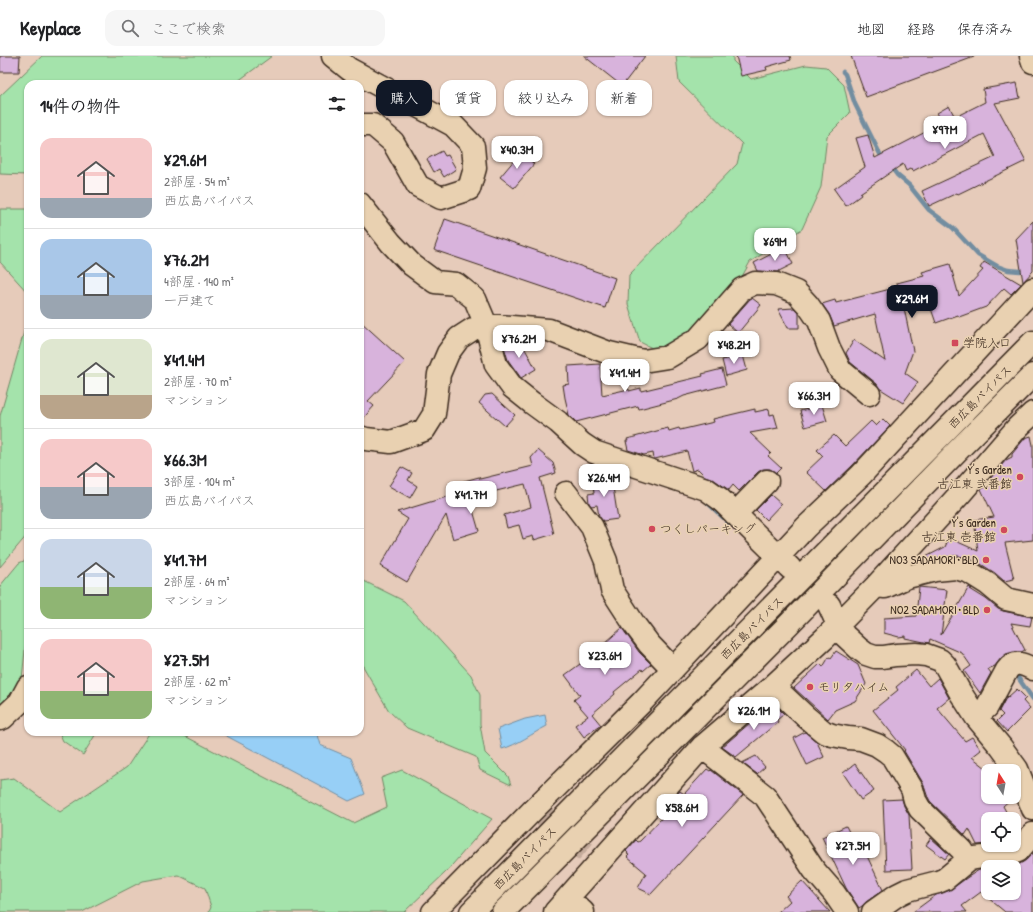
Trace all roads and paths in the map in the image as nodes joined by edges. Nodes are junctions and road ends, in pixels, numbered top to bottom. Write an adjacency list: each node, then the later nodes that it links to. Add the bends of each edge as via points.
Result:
1 (333, 56): 4 (main road, via 349,69 454,125 473,146 475,168 469,189 441,198 418,186 393,142 373,125)
2 (1031, 56): 3 (main road)
3 (1033, 62)
4 (364, 125)
5 (364, 209): 7 (main road, via 412,265 435,282 456,284 475,299)
6 (1033, 289): 16 (main road, via 885,450 806,527)
7 (486, 325): 10 (main road, via 549,330 609,353 643,361 668,357 698,339 742,289 755,283 776,284 796,292 808,305 820,321 840,370); 12 (main road, via 473,329 459,338 448,353 439,374 434,414 424,430 391,442); 15 (main road, via 496,366 512,387 582,444 594,452 706,489)
8 (1033, 342): 33 (main road, 西広島バイパス)
9 (1033, 375): 34 (main road, 西広島バイパス)
10 (869, 394)
11 (1033, 413): 17 (main road)
12 (364, 438)
13 (767, 481): 15 (main road)
14 (566, 493): 21 (main road, via 592,527 606,561 612,590 649,644)
15 (735, 514): 16 (main road)
16 (784, 562): 21 (main road)
17 (876, 586): 19 (main road, via 884,587 907,577 956,568 969,572 988,584 993,596); 20 (main road)
18 (829, 606): 20 (main road)
19 (1024, 606)
20 (838, 625): 23 (main road); 25 (main road, via 844,635 866,654 875,657 916,654 940,660)
21 (672, 669): 32 (main road, via 539,812)
22 (1033, 669): 25 (main road, via 1023,664 1010,666 987,707)
23 (773, 686): 27 (main road); 30 (main road, via 824,732 861,739 877,745 892,756 912,789 920,809 962,850)
24 (24, 694): 26 (main road, via 20,702)
25 (976, 716): 28 (main road, via 1017,769)
26 (0, 719)
27 (702, 747): 31 (main road, via 593,858); 35 (main road, via 765,796 814,870)
28 (1033, 809)
29 (1033, 834): 30 (main road, via 1018,851 1011,854)
30 (968, 860): 36 (main road, via 945,879 907,890)
31 (569, 907)
32 (433, 912)
33 (471, 912)
34 (503, 912)
35 (847, 912)
36 (873, 912)

